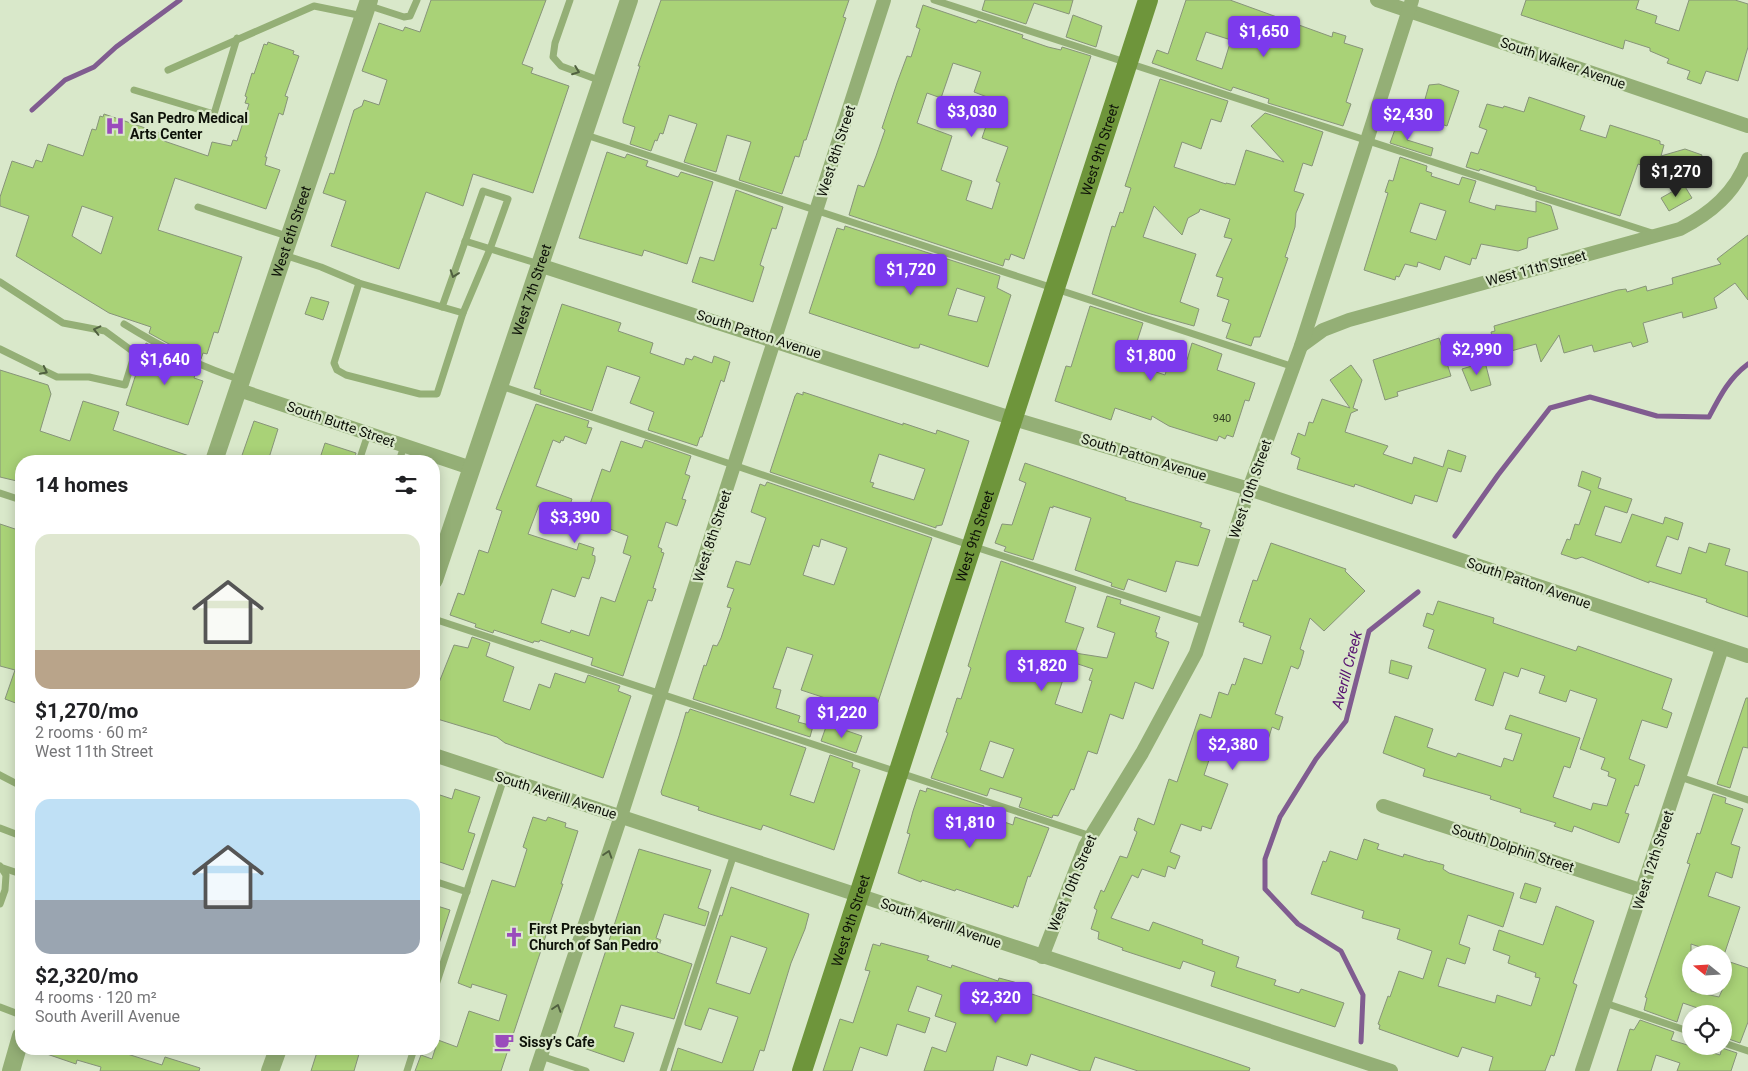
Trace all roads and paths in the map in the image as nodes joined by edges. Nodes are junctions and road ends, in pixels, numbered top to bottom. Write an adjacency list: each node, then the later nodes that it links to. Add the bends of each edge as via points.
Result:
1 (417, 0): 9 (lane, via 410,16 404,17)
2 (570, 0): 13 (lane, one-way to 13, via 553,57 561,66)
3 (629, 0): 13 (street, West 7th Street)
4 (884, 0): 20 (street, West 8th Street)
5 (934, 0): 11 (lane)
6 (1148, 0): 11 (main road, West 9th Street)
7 (1377, 0): 8 (street, South Walker Avenue)
8 (1410, 5): 15 (street, South Walker Avenue); 17 (street, West 10th Street)
9 (366, 7): 10 (lane, via 314,6); 22 (street, West 6th Street)
10 (237, 38): 12 (lane); 14 (lane, via 214,114)
11 (1127, 64): 17 (lane); 29 (main road, West 9th Street)
12 (168, 70)
13 (601, 81): 16 (street, West 7th Street)
14 (134, 90)
15 (1748, 126)
16 (583, 134): 20 (lane); 26 (street, West 7th Street)
17 (1366, 142): 21 (lane); 34 (street, West 10th Street)
18 (1748, 159): 21 (street, West 11th Street, via 1732,190 1716,207 1680,229)
19 (198, 207): 22 (lane)
20 (816, 211): 29 (lane); 33 (street, West 8th Street)
21 (1658, 235): 34 (street, West 11th Street, via 1349,320 1323,330)
22 (290, 237): 25 (street, West 6th Street)
23 (465, 240): 24 (lane); 24 (lane, via 483,191 508,199); 30 (lane, one-way to 30)
24 (490, 249): 26 (lane); 31 (lane)
25 (284, 255): 28 (lane); 37 (street, West 6th Street)
26 (539, 264): 33 (street, South Patton Avenue); 38 (street, West 7th Street)
27 (0, 282): 35 (lane, one-way to 27, via 57,378 89,377 125,385 136,353 105,332 63,323)
28 (359, 284): 30 (lane); 31 (lane, via 334,364 346,375 420,394 437,394)
29 (1055, 290): 36 (lane); 39 (main road, West 9th Street)
30 (442, 307): 31 (lane)
31 (464, 313)
32 (124, 324): 37 (lane)
33 (775, 339): 39 (street, South Patton Avenue); 47 (street, West 8th Street)
34 (1301, 346): 36 (street, West 10th Street)
35 (0, 349)
36 (1294, 367): 49 (street, West 10th Street)
37 (241, 385): 40 (street, South Butte Street); 42 (street, West 6th Street)
38 (498, 385): 47 (lane); 48 (street, West 7th Street)
39 (1014, 419): 49 (street, South Patton Avenue); 52 (main road, West 9th Street)
40 (368, 434): 41 (street, South Butte Street); 43 (lane)
41 (404, 446): 44 (lane); 45 (street, South Butte Street)
42 (216, 455)
43 (361, 455)
44 (401, 455)
45 (431, 455)
46 (440, 458): 48 (street, South Butte Street)
47 (734, 466): 52 (lane); 58 (street, West 8th Street)
48 (471, 468): 53 (street, West 7th Street)
49 (1249, 489): 55 (street, West 10th Street); 56 (street, South Patton Avenue)
50 (0, 493): 51 (lane)
51 (15, 498)
52 (972, 546): 55 (lane); 60 (main road, West 9th Street)
53 (440, 557)
54 (440, 621): 58 (lane)
55 (1206, 622): 70 (street, West 10th Street, via 1196,653 1142,753)
56 (1722, 648): 57 (street, South Patton Avenue); 62 (street, West 12th Street)
57 (1748, 656)
58 (660, 694): 60 (lane); 67 (street, West 8th Street)
59 (440, 757): 63 (street, South Averill Avenue)
60 (899, 773): 70 (lane); 77 (main road, West 9th Street)
61 (0, 775): 64 (lane)
62 (1680, 777): 65 (lane); 75 (street, West 12th Street)
63 (504, 778): 67 (street, South Averill Avenue); 76 (lane)
64 (15, 783)
65 (1748, 800)
66 (1383, 806): 75 (street, South Dolphin Street)
67 (621, 816): 71 (street, South Averill Avenue); 90 (street, West 8th Street, one-way to 67)
68 (0, 828): 69 (lane)
69 (15, 834)
70 (1091, 836): 79 (street, West 10th Street)
71 (734, 854): 77 (street, South Averill Avenue); 96 (lane)
72 (1, 867): 73 (lane); 78 (lane, via 6,875)
73 (15, 872)
74 (440, 883): 76 (lane)
75 (1643, 891): 81 (street, West 12th Street)
76 (467, 892): 80 (lane)
77 (858, 895): 79 (street, South Averill Avenue); 97 (main road, West 9th Street)
78 (0, 904)
79 (1042, 957): 98 (street, South Averill Avenue)
80 (440, 973)
81 (1605, 1003): 84 (lane); 99 (street, West 12th Street)
82 (0, 1007): 83 (lane)
83 (15, 1013)
84 (1682, 1029)
85 (1732, 1046): 86 (lane)
86 (1748, 1051)
87 (15, 1055): 91 (street)
88 (276, 1055): 92 (street)
89 (411, 1055): 93 (lane)
90 (541, 1056): 94 (street, West 8th Street); 95 (lane)
91 (10, 1071)
92 (270, 1071)
93 (407, 1071)
94 (536, 1071)
95 (586, 1071)
96 (663, 1071)
97 (802, 1071)
98 (1391, 1071)
99 (1582, 1071)

